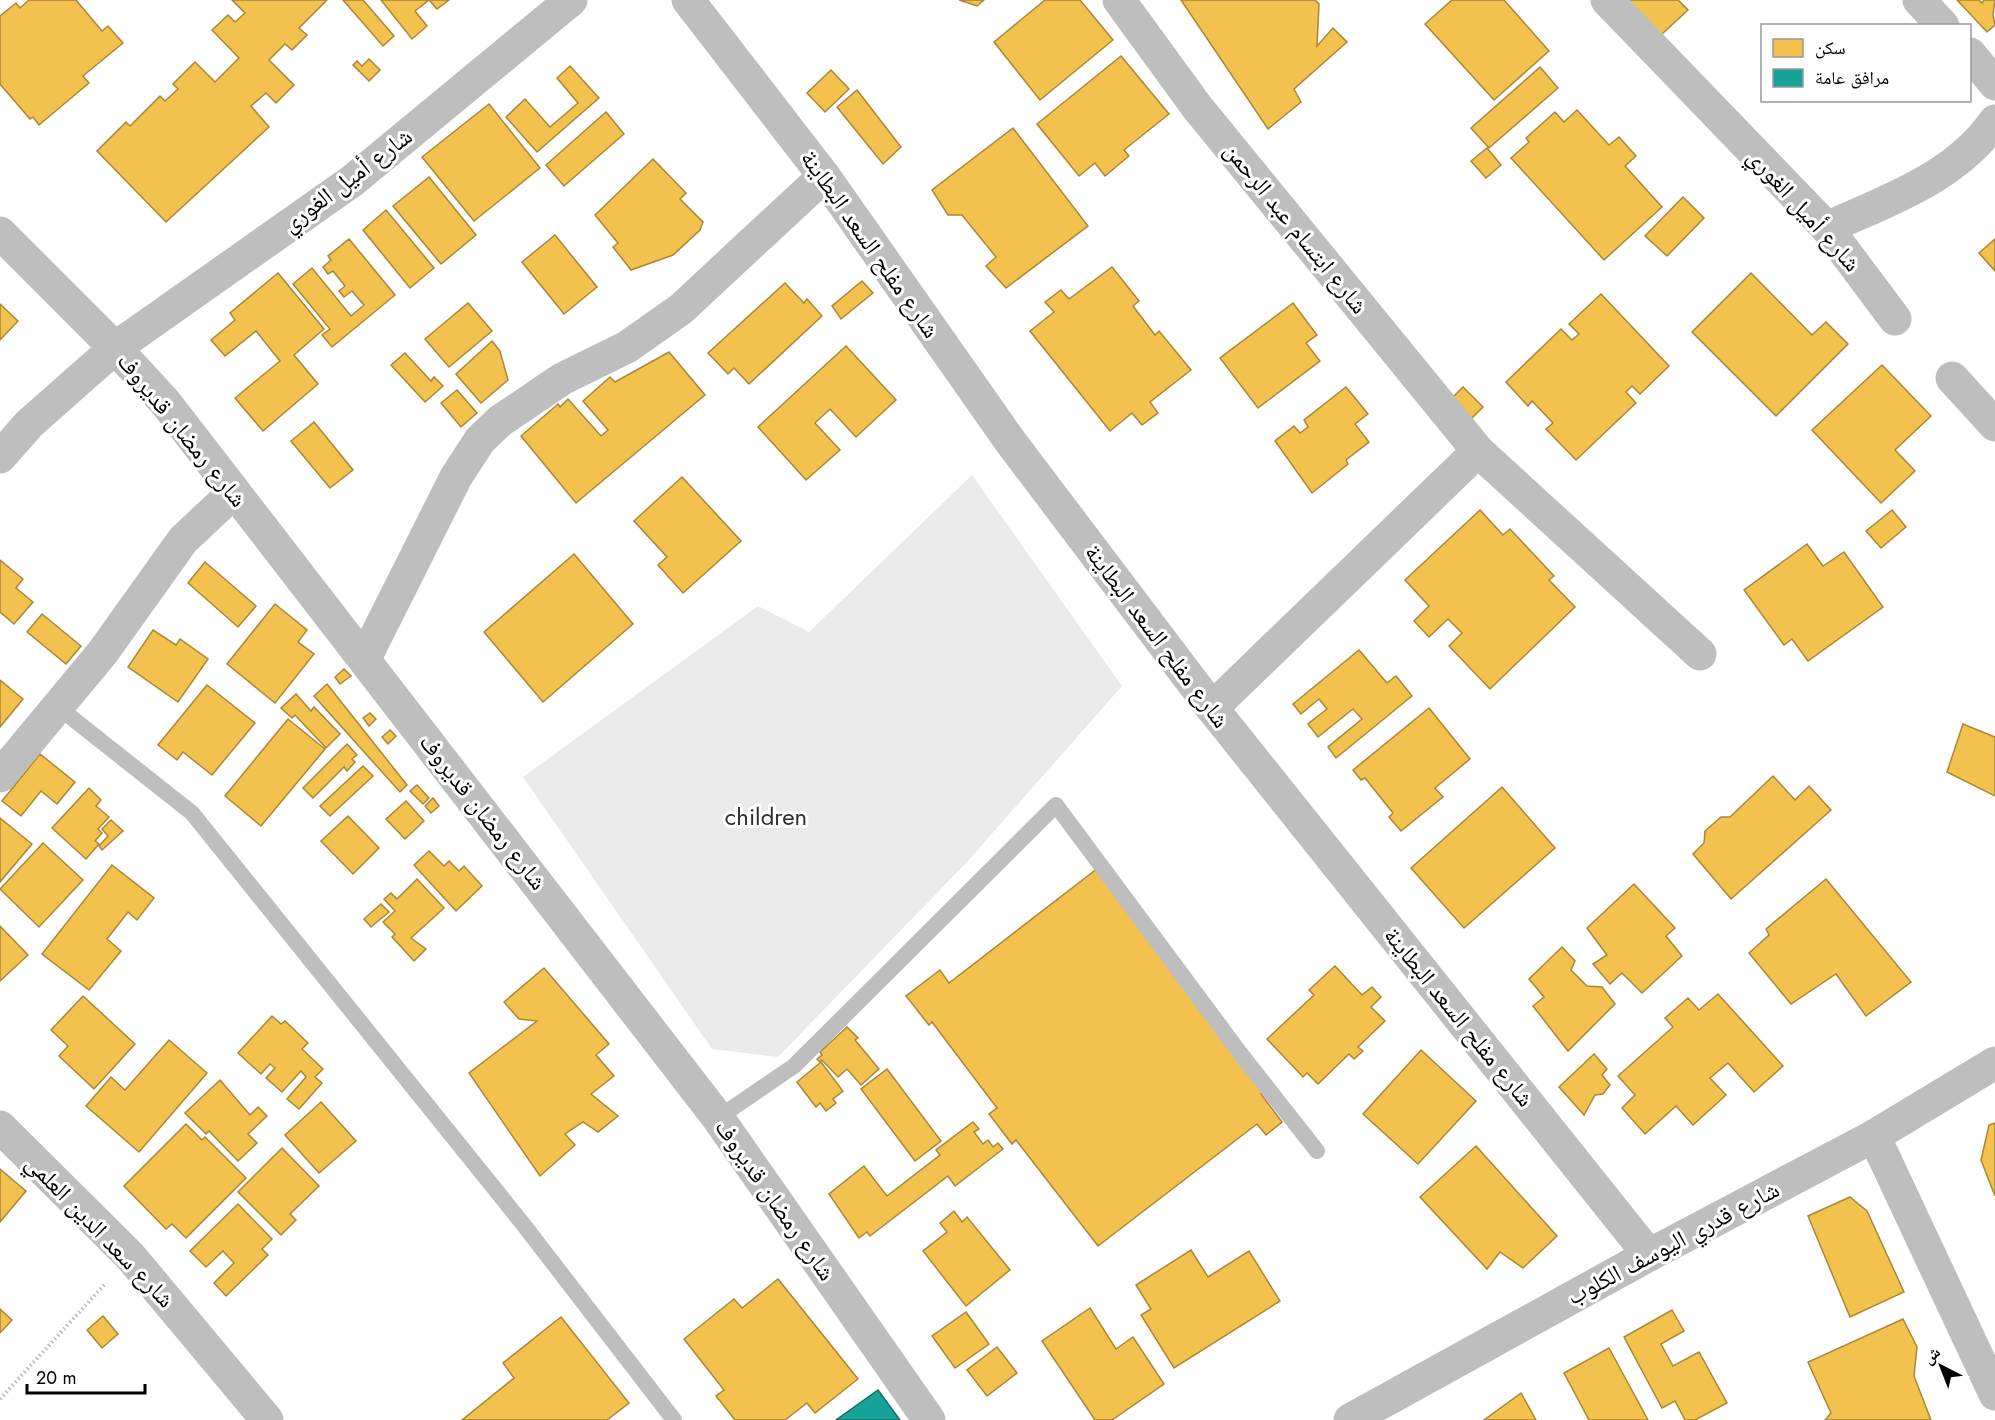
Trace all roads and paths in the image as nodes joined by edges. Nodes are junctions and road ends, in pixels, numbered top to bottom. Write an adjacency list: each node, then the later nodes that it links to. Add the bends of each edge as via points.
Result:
1 (570, 0): 14 (street, شارع أميل الغوري, via 352,181)
2 (688, 0): 10 (street, شارع مفلح السعد البطاينة)
3 (1119, 0): 17 (street, شارع ابتسام عبد الرحمن, via 1197,107)
4 (1606, 0): 11 (street, شارع أميل الغوري)
5 (1918, 0): 6 (street)
6 (1941, 24)
7 (1971, 55): 8 (street)
8 (1995, 84)
9 (1995, 121): 11 (street, via 1982,139 1954,164 1923,184)
10 (824, 176): 21 (street, via 681,309 627,347 562,379 500,421 480,440 456,477); 23 (street, شارع مفلح السعد البطاينة, via 1010,441)
11 (1827, 228): 13 (street, شارع أميل الغوري)
12 (0, 234): 14 (street, شارع رمضان قديروف)
13 (1895, 319)
14 (115, 348): 18 (street, شارع أميل الغوري, via 28,424); 19 (street, شارع رمضان قديروف, via 165,402)
15 (1952, 378): 16 (street)
16 (1995, 425)
17 (1478, 451): 20 (street, شارع ابتسام عبد الرحمن); 23 (street)
18 (0, 457)
19 (233, 493): 21 (street, شارع رمضان قديروف); 22 (street, via 183,540 103,652)
20 (1700, 654)
21 (364, 658): 26 (street, شارع رمضان قديروف)
22 (58, 707): 24 (street); 35 (lane, via 192,813 530,1233)
23 (1212, 708): 30 (street, شارع مفلح السعد البطاينة)
24 (0, 776)
25 (1995, 1063): 28 (street, شارع قدري اليوسف الكلوب)
26 (718, 1118): 29 (lane, via 794,1066 1056,805); 36 (street, شارع رمضان قديروف)
27 (0, 1127): 31 (street, شارع سعد الدين العلمي)
28 (1875, 1136): 30 (street, شارع قدري اليوسف الكلوب); 32 (street)
29 (1317, 1151)
30 (1649, 1255): 37 (street, شارع قدري اليوسف الكلوب)
31 (130, 1256): 33 (path); 34 (street, شارع سعد الدين العلمي)
32 (1995, 1394)
33 (0, 1399)
34 (267, 1420)
35 (674, 1420)
36 (929, 1420)
37 (1350, 1420)

